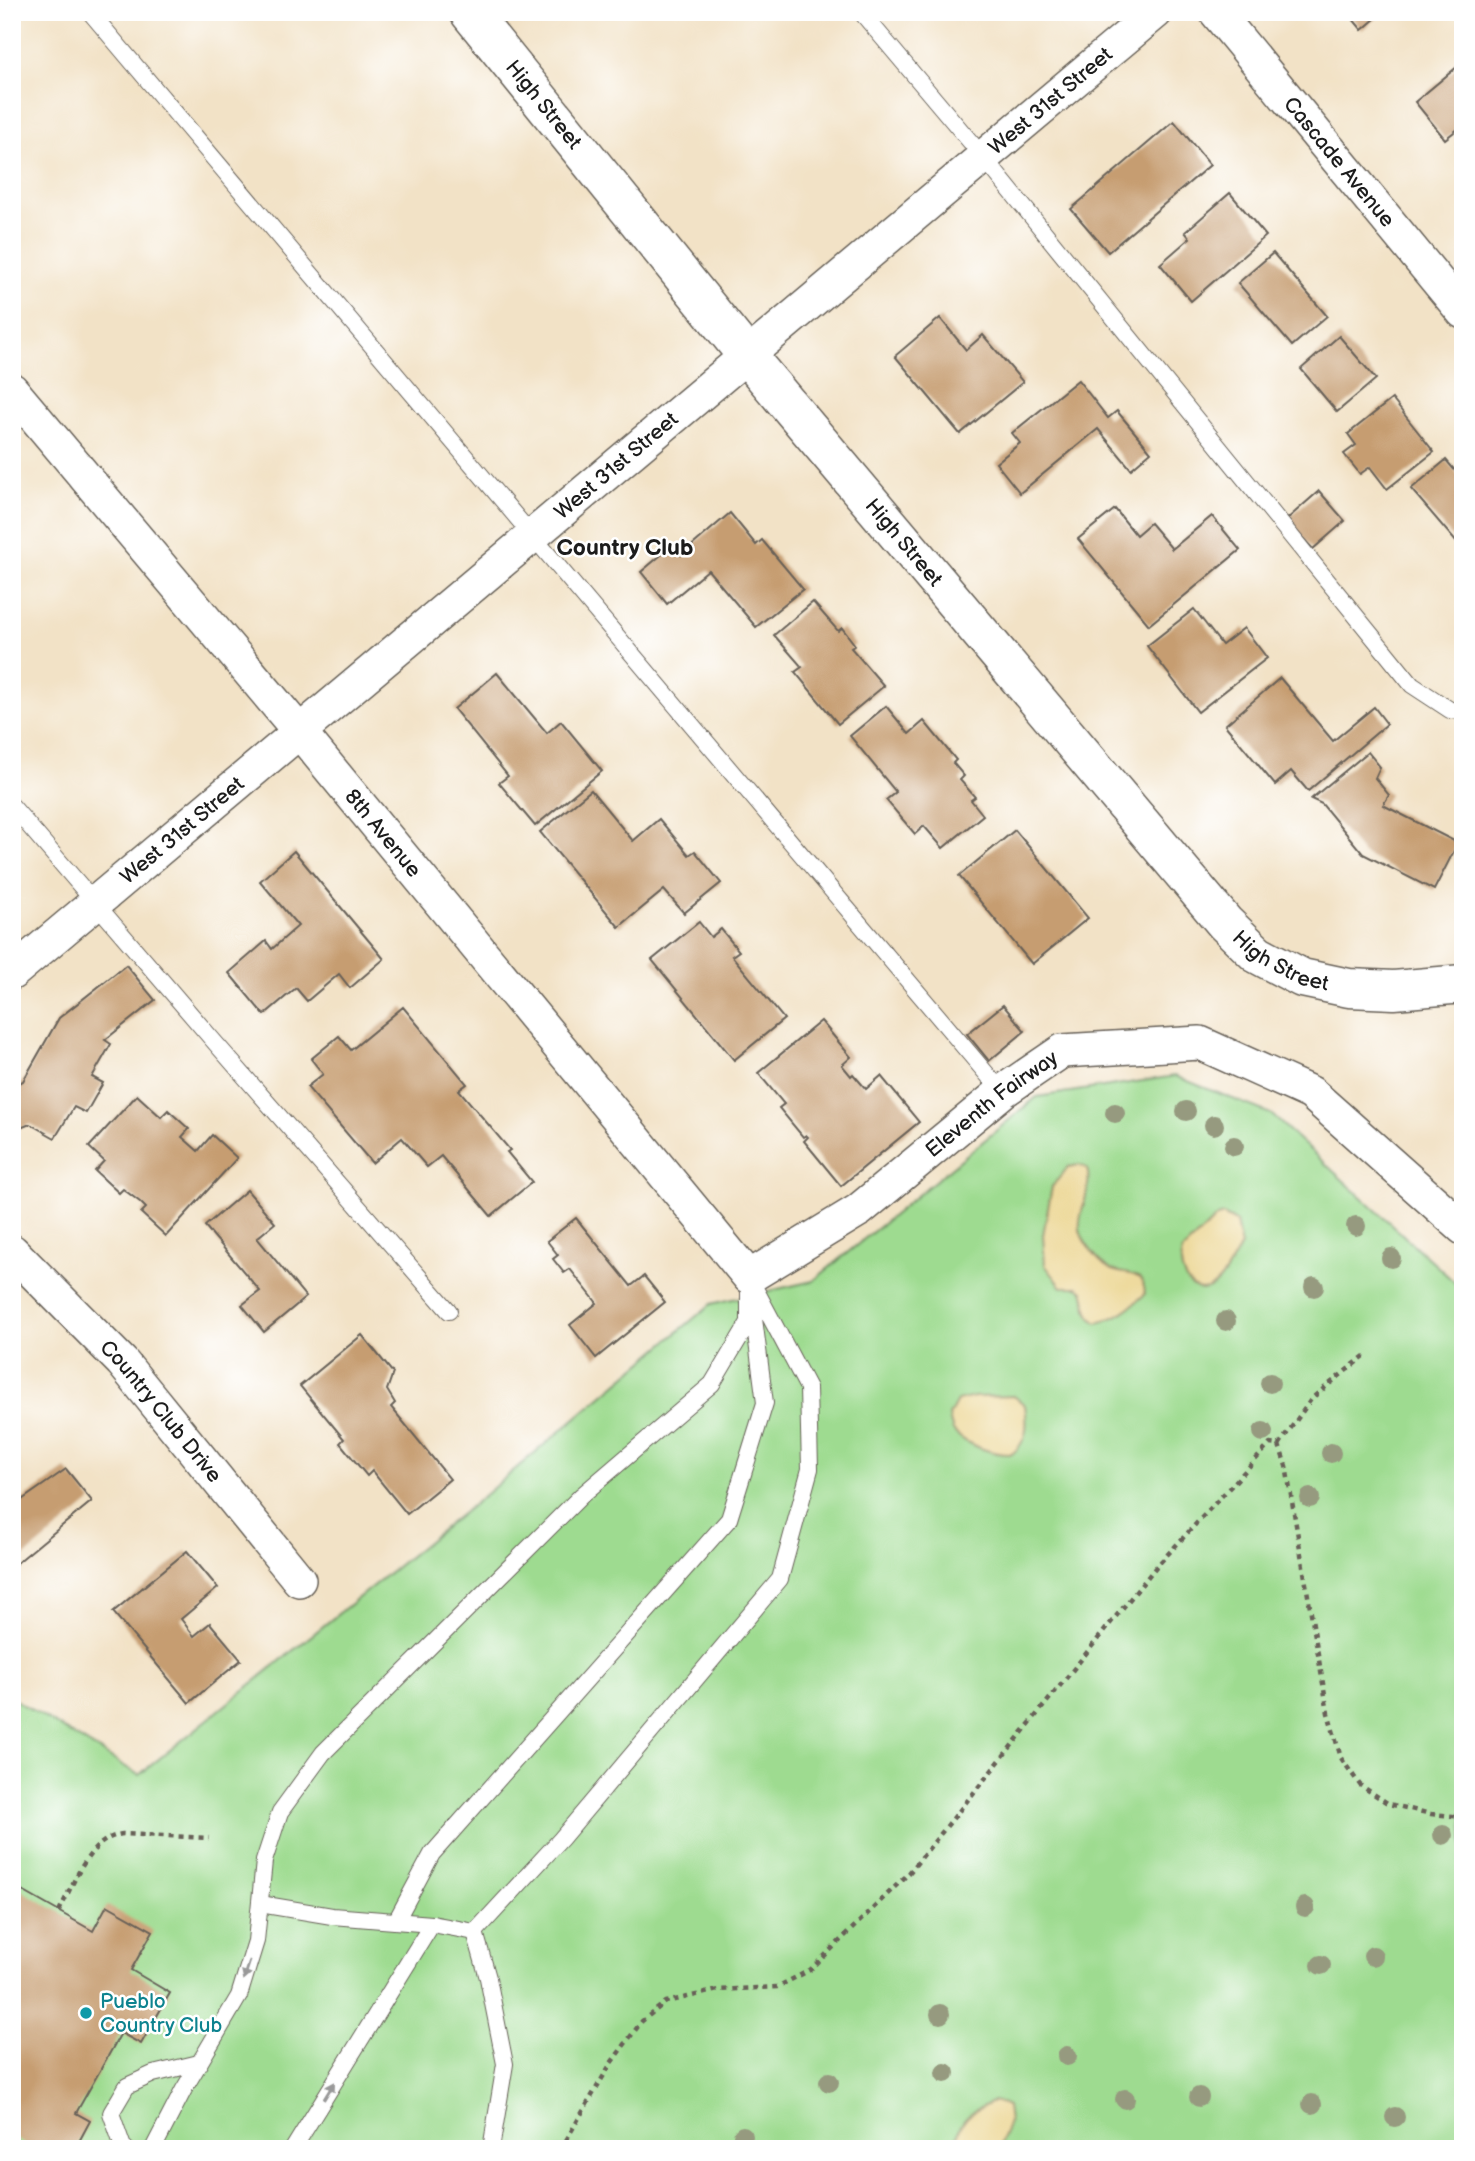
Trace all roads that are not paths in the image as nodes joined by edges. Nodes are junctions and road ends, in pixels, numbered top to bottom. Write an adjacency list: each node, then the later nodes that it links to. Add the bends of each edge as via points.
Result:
1 (90, 12): 10 (lane)
2 (469, 12): 8 (street, High Street)
3 (861, 12): 6 (lane)
4 (1156, 12): 6 (street, West 31st Street)
5 (1216, 12): 7 (street, Cascade Avenue)
6 (984, 158): 8 (street, West 31st Street); 11 (lane, via 1412,685 1450,710)
7 (1463, 312)
8 (748, 357): 10 (street, West 31st Street); 16 (street, High Street, via 1225,923 1257,954 1302,978 1349,988 1394,990)
9 (12, 390): 12 (street, 8th Avenue)
10 (532, 537): 12 (street, West 31st Street); 17 (lane)
11 (1463, 710)
12 (299, 731): 14 (street, West 31st Street); 20 (street, 8th Avenue)
13 (12, 806): 14 (lane)
14 (94, 904): 15 (street, West 31st Street); 21 (lane)
15 (12, 973)
16 (1463, 984)
17 (1002, 1092): 18 (street, Eleventh Fairway, via 1062,1051 1200,1043 1311,1093); 20 (street, Eleventh Fairway, via 859,1210)
18 (1463, 1228)
19 (12, 1251): 22 (street, Country Club Drive, via 122,1362)
20 (749, 1277): 23 (lane, via 749,1322 712,1384 582,1495 323,1753 280,1812 264,1861); 24 (lane, via 765,1403 729,1519 432,1854); 26 (lane, via 808,1388 810,1469 780,1579 561,1839)
21 (449, 1311)
22 (299, 1580)
23 (260, 1904): 24 (lane); 27 (lane, one-way to 27, via 256,1941 239,1996)
24 (396, 1921): 25 (lane)
25 (432, 1924): 26 (lane); 30 (lane, one-way to 25)
26 (475, 1932): 31 (lane, via 505,2064)
27 (199, 2063): 28 (lane, via 153,2074 127,2086 111,2113); 29 (lane)
28 (126, 2149)
29 (153, 2149)
30 (293, 2149)
31 (491, 2149)

